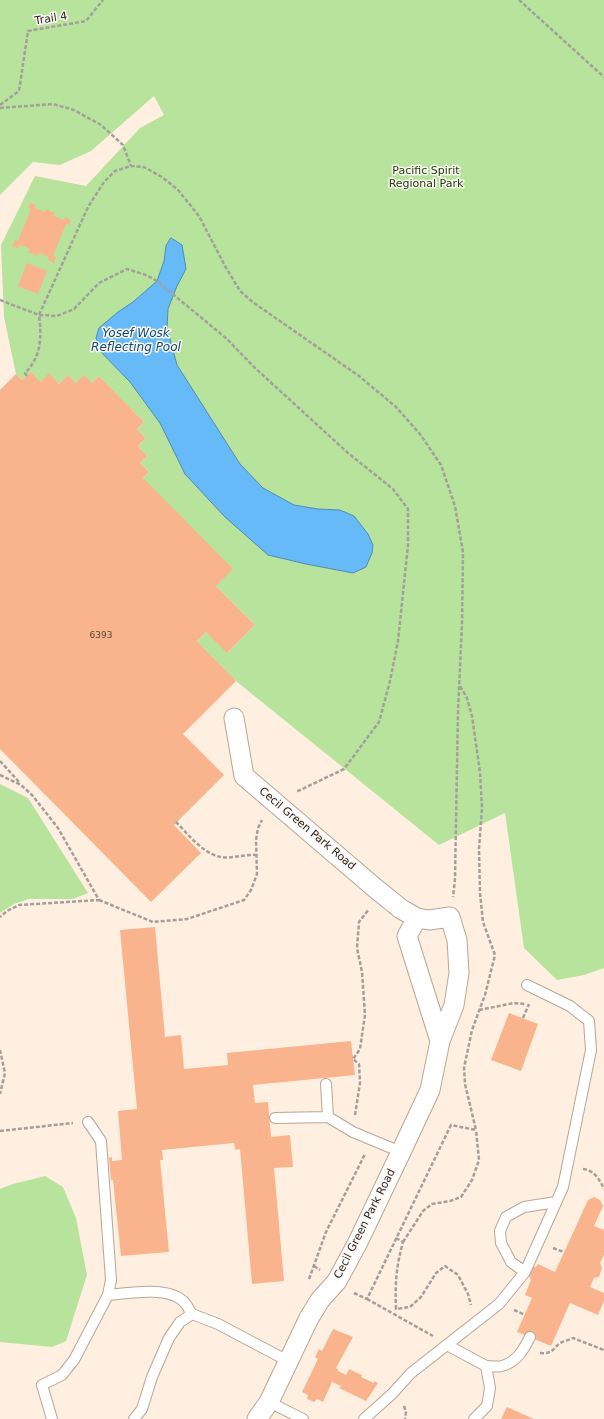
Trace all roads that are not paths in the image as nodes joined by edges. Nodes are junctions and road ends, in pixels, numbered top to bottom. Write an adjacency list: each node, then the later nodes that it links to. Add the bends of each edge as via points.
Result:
1 (234, 718): 2 (street, Cecil Green Park Road, via 244,776 382,893)
2 (417, 918): 4 (street, Cecil Green Park Road, via 407,936); 4 (street, Cecil Green Park Road, via 429,920 450,917 457,940 459,973 454,1005)
3 (527, 985): 10 (lane, via 570,1006 589,1021 591,1050 563,1187)
4 (440, 1040): 9 (street, Cecil Green Park Road, via 430,1090)
5 (326, 1084): 6 (lane)
6 (328, 1117): 7 (lane); 9 (lane, via 353,1132)
7 (275, 1118)
8 (88, 1122): 12 (lane, via 101,1141 111,1280)
9 (401, 1152): 16 (street, Cecil Green Park Road, via 355,1248 337,1281 320,1300 309,1318)
10 (556, 1202): 11 (lane); 11 (lane, via 524,1207 506,1217 500,1231 501,1243 511,1262)
11 (525, 1272): 15 (lane, via 499,1304)
12 (108, 1295): 13 (lane, via 152,1291 172,1295 183,1301); 19 (lane, via 74,1360 62,1375 42,1386)
13 (192, 1314): 16 (lane, via 218,1324); 20 (lane, via 180,1322 169,1338 152,1377 142,1409)
14 (530, 1337): 17 (lane, via 517,1358 503,1366)
15 (446, 1345): 17 (lane); 23 (lane, via 411,1372 392,1394)
16 (288, 1361): 18 (street, Cecil Green Park Road)
17 (486, 1366): 24 (lane, via 490,1388 487,1406)
18 (270, 1402): 21 (street, Cecil Green Park Road); 22 (lane)
19 (52, 1419)
20 (134, 1419)
21 (257, 1419)
22 (303, 1419)
23 (364, 1419)
24 (474, 1419)

